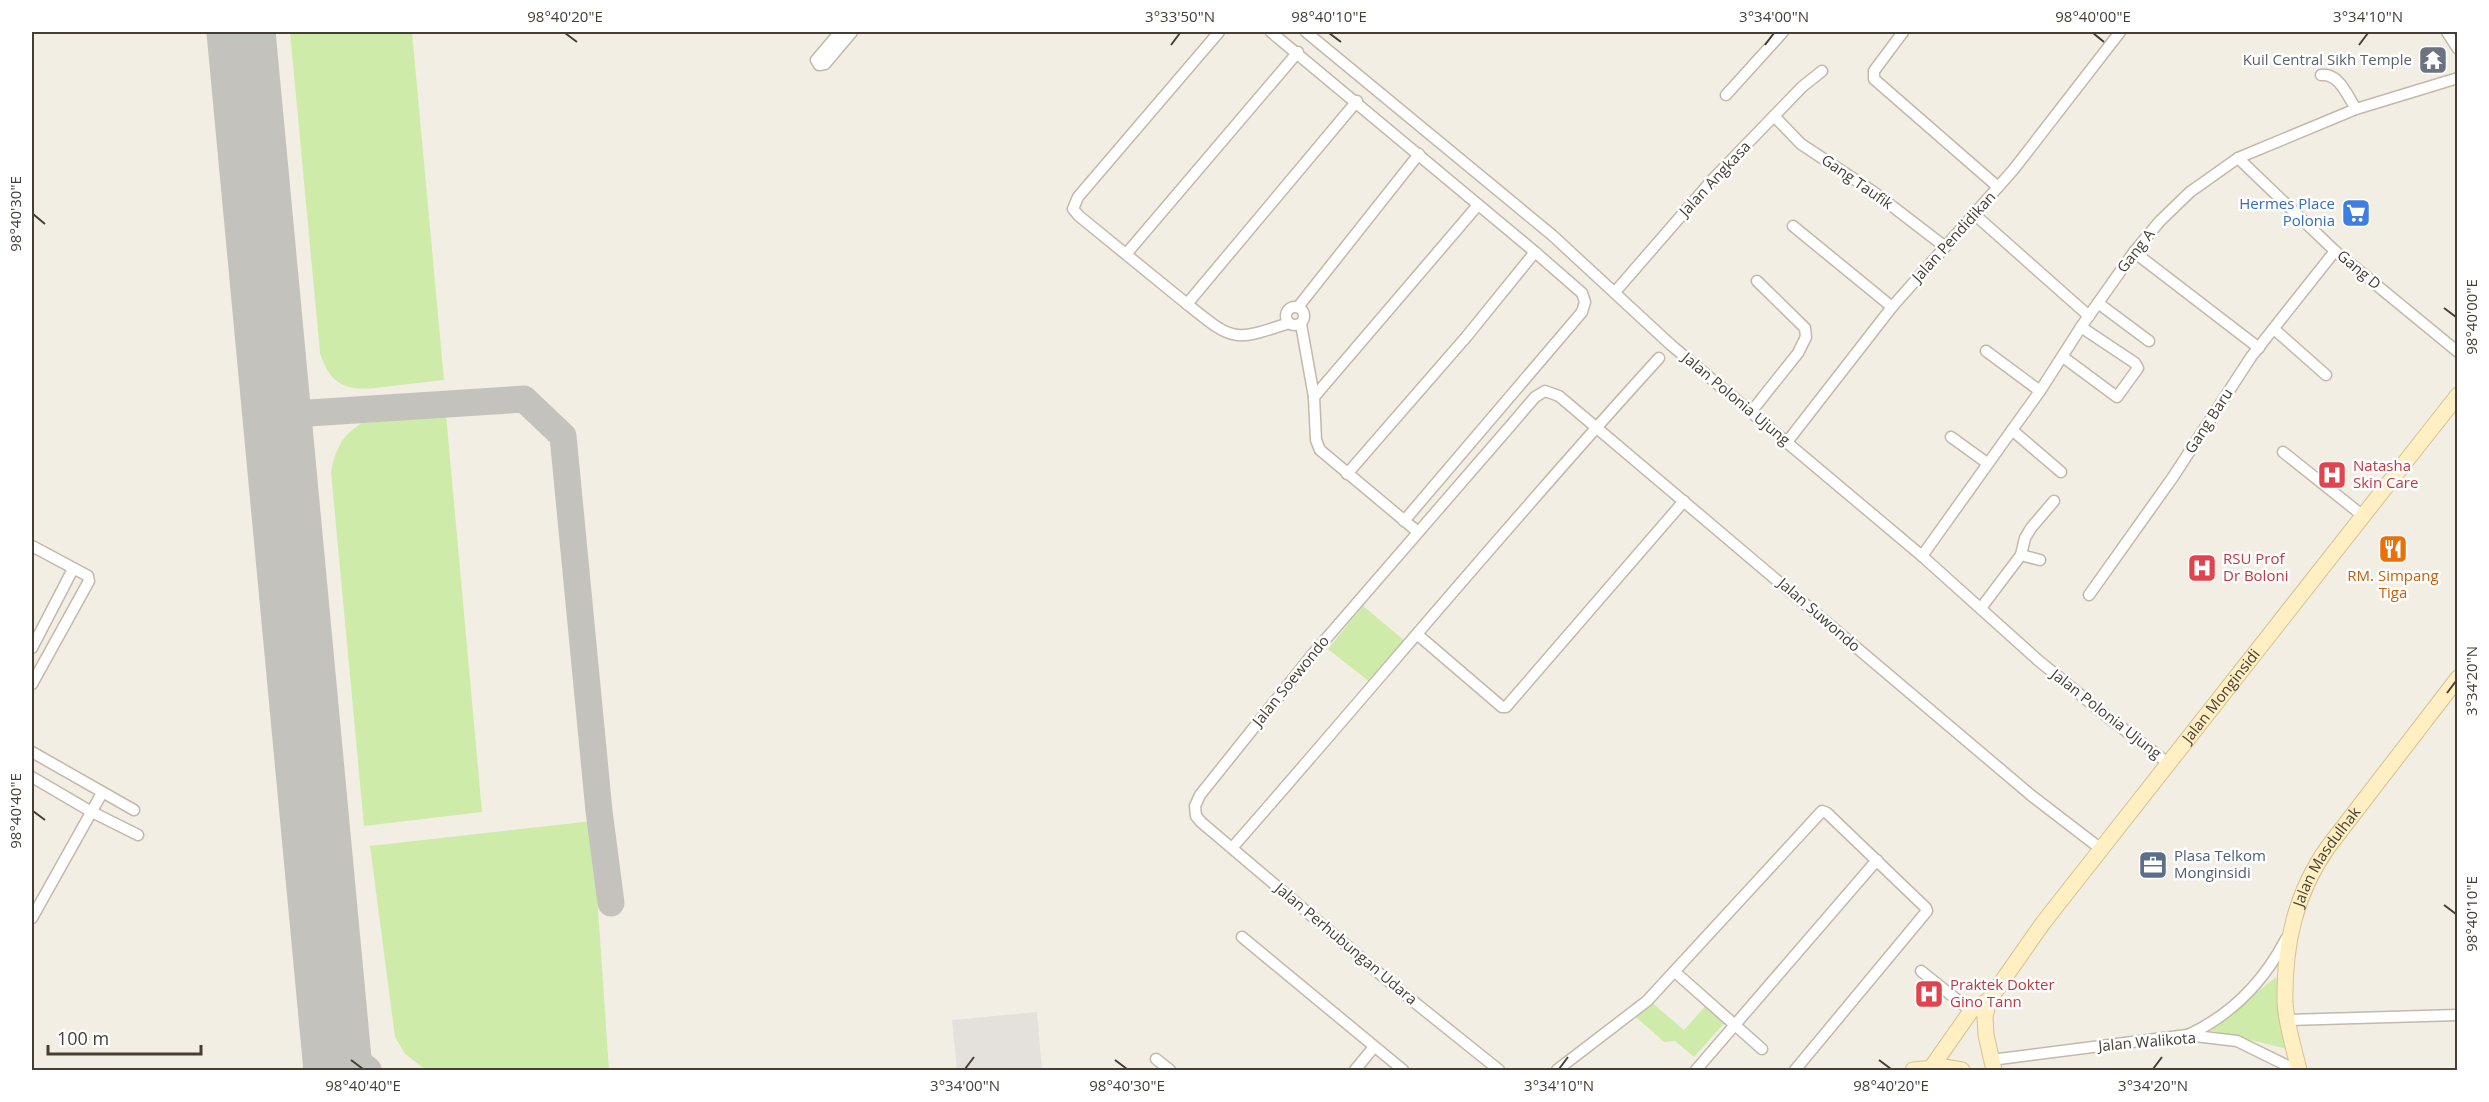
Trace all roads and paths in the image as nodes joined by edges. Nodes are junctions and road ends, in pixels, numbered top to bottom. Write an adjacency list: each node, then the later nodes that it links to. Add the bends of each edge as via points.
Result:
1 (840, 32): 2 (street, via 816,60 819,65 825,64)
2 (852, 32)
3 (1219, 32): 29 (street, via 1075,202 1073,209 1078,216)
4 (1271, 32): 11 (street)
5 (1306, 32): 31 (street, Jalan Polonia Ujung, via 1552,235)
6 (1783, 32): 15 (street)
7 (1903, 32): 21 (street, via 1876,69 1874,79)
8 (2120, 32): 21 (street, Jalan Pendidikan)
9 (2447, 32): 10 (street)
10 (2457, 49)
11 (1298, 52): 16 (street); 29 (street)
12 (1822, 71): 18 (street, Jalan Angkasa)
13 (2321, 75): 17 (street, via 2329,74 2336,79)
14 (2457, 78): 17 (street, Gang A)
15 (1726, 95)
16 (1357, 101): 19 (street); 33 (street)
17 (2356, 109): 20 (street, Gang A)
18 (1774, 116): 25 (street, Gang Taufik, via 1801,144 1875,192); 31 (street, Jalan Angkasa, via 1713,179)
19 (1419, 154): 22 (street); 34 (street)
20 (2238, 158): 26 (street, Gang D); 28 (street, Gang A, via 2175,205)
21 (1998, 187): 23 (street, Jalan Pendidikan)
22 (1478, 205): 27 (street); 50 (street)
23 (1974, 214): 25 (street, Jalan Pendidikan); 36 (street)
24 (1793, 226): 35 (street)
25 (1944, 246): 35 (street, Jalan Pendidikan)
26 (2335, 250): 40 (street, Gang Baru); 44 (street, Gang D)
27 (1535, 252): 60 (street); 64 (street, via 1582,293 1582,312)
28 (2134, 252): 32 (street, Gang A); 42 (street)
29 (1127, 253): 33 (street)
30 (1757, 281): 52 (street, via 1804,328 1806,337)
31 (1615, 292): 52 (street, Jalan Polonia Ujung)
32 (2098, 303): 36 (street, Gang A); 41 (street)
33 (1187, 304): 37 (street, via 1232,336)
34 (1298, 307): 37 (street, via 1287,312); 38 (street, via 1304,312)
35 (1892, 307): 56 (street, Jalan Pendidikan)
36 (2089, 316): 39 (street, Gang A)
37 (1289, 323): 38 (street)
38 (1301, 324): 50 (street)
39 (2081, 327): 45 (street, Gang A); 45 (street, via 2138,368 2117,397)
40 (2274, 329): 42 (street, Gang Baru); 47 (street)
41 (2148, 341)
42 (2259, 348): 71 (street, Gang Baru)
43 (1986, 351): 48 (street)
44 (2457, 352)
45 (2063, 357): 48 (street, Gang A)
46 (1659, 358): 53 (street)
47 (2326, 375)
48 (2040, 391): 54 (street, Gang A)
49 (2457, 395): 63 (main road, Jalan Monginsidi)
50 (1314, 397): 60 (street, via 1318,446)
51 (1535, 398): 53 (street, Jalan Suwondo, via 1545,392 1554,393); 65 (street, Jalan Soewondo)
52 (1752, 412): 56 (street, Jalan Polonia Ujung)
53 (1595, 428): 61 (street, Jalan Suwondo); 73 (street)
54 (2013, 430): 58 (street, Gang A); 59 (street)
55 (1951, 437): 58 (street)
56 (1786, 442): 68 (street, Jalan Polonia Ujung)
57 (2283, 452): 63 (street)
58 (1987, 463): 68 (street, Gang A)
59 (2061, 472)
60 (1347, 474): 64 (street)
61 (1684, 501): 73 (street, via 1506,708); 88 (street, Jalan Suwondo, via 2032,796)
62 (2054, 501): 67 (street, via 2031,528)
63 (2362, 515): 80 (main road, Jalan Monginsidi)
64 (1404, 521): 65 (street)
65 (1418, 532): 85 (street, Jalan Soewondo, via 1202,791)
66 (32, 546): 70 (street)
67 (2021, 555): 69 (street); 72 (street)
68 (1922, 556): 72 (street, Jalan Polonia Ujung)
69 (2040, 560)
70 (73, 569): 74 (street); 76 (street, via 88,576 89,583)
71 (2089, 595)
72 (1981, 608): 80 (street, Jalan Polonia Ujung, via 2065,682)
73 (1418, 635): 87 (street)
74 (32, 648)
75 (32, 658): 76 (street)
76 (43, 664): 78 (street)
77 (2457, 678): 91 (main road, Jalan Masdulhak, via 2314,867 2301,892)
78 (32, 684)
79 (32, 752): 82 (street)
80 (2169, 764): 88 (main road, Jalan Monginsidi)
81 (32, 777): 84 (street)
82 (102, 793): 83 (street); 84 (street)
83 (134, 810)
84 (90, 811): 86 (street); 90 (street)
85 (1196, 816): 87 (street, Jalan Perhubungan Udara)
86 (138, 835)
87 (1232, 848): 109 (street, Jalan Perhubungan Udara)
88 (2101, 849): 95 (main road, Jalan Monginsidi)
89 (1876, 860): 94 (street, via 1822,811); 99 (street); 112 (street, via 1926,908 1926,914)
90 (32, 918)
91 (2292, 929): 98 (main road, Jalan Masdulhak, via 2285,1002); 100 (street, via 2275,962 2249,993 2205,1027)
92 (1242, 937): 101 (street)
93 (1921, 971): 96 (street)
94 (1675, 972): 99 (street); 110 (street, via 1647,1001)
95 (1989, 1000): 96 (main road, Jalan Monginsidi); 104 (main road, via 1985,1017)
96 (1971, 1011): 105 (main road, Jalan Monginsidi)
97 (2457, 1015): 98 (street)
98 (2288, 1020): 115 (main road, Jalan Masdulhak)
99 (1736, 1025): 102 (street); 111 (street)
100 (2187, 1035): 104 (street, Jalan Walikota); 115 (street, Jalan Walikota, via 2237,1041)
101 (1374, 1047): 107 (street); 108 (street)
102 (1762, 1049)
103 (1156, 1059): 106 (street)
104 (1992, 1065)
105 (1930, 1069): 113 (main road); 114 (main road)
106 (1170, 1071)
107 (1355, 1071)
108 (1402, 1071)
109 (1499, 1071)
110 (1557, 1071)
111 (1696, 1071)
112 (1795, 1071)
113 (1912, 1071)
114 (1962, 1071)
115 (2298, 1071)

